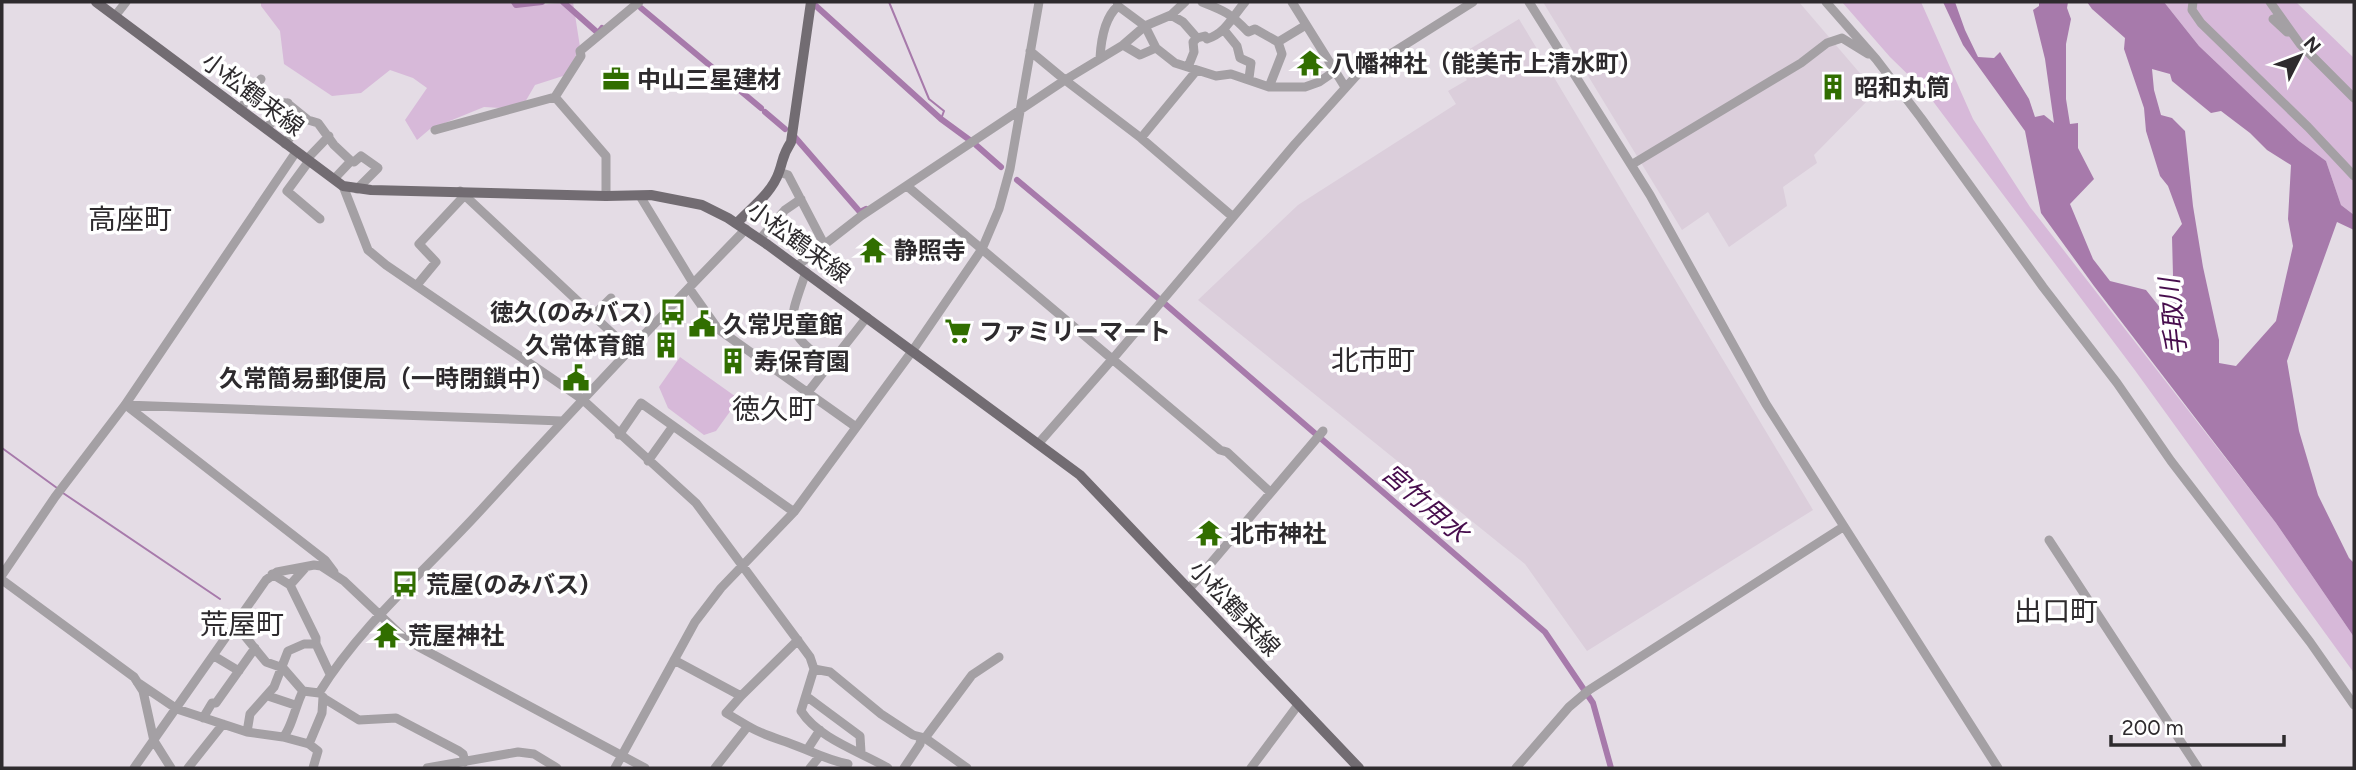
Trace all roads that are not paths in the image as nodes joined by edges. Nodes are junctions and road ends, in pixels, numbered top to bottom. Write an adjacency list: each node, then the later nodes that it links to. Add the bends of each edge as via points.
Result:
1 (96, 2): 17 (main road, 小松鶴来線)
2 (126, 2): 17 (street)
3 (639, 2): 39 (street, via 580,51)
4 (1039, 2): 28 (street)
5 (1185, 2): 16 (street)
6 (1202, 2): 18 (street)
7 (1245, 2): 18 (street)
8 (1292, 2): 20 (street)
9 (1473, 2): 37 (street)
10 (1529, 2): 53 (street)
11 (1826, 2): 30 (street)
12 (2193, 2): 55 (street, via 2192,10 2201,23)
13 (2270, 2): 25 (street)
14 (1118, 4): 21 (street); 29 (street, via 1101,36)
15 (811, 5): 54 (main road, via 791,142)
16 (1171, 15): 21 (street); 23 (street)
17 (114, 16): 42 (main road, 小松鶴来線)
18 (1233, 17): 22 (street); 24 (street, via 1248,32 1255,29)
19 (2273, 19): 25 (street)
20 (1306, 25): 24 (street); 32 (street)
21 (1145, 26): 26 (street); 27 (street)
22 (1224, 30): 23 (street, via 1207,39); 33 (street, via 1240,58 1251,63)
23 (1197, 37): 31 (street)
24 (1278, 43): 36 (street, via 1282,54)
25 (2300, 44): 40 (street)
26 (1123, 45): 27 (street, via 1140,55); 29 (street)
27 (1156, 48): 31 (street)
28 (1030, 51): 35 (street); 43 (street)
29 (1100, 58): 35 (street)
30 (1876, 59): 53 (street, via 1842,38 1827,43); 120 (street)
31 (1192, 69): 33 (street); 48 (street)
32 (1335, 72): 36 (street, via 1304,87); 37 (street)
33 (1249, 78): 36 (street)
34 (261, 79): 38 (street)
35 (1065, 80): 43 (street); 48 (street)
36 (1269, 87)
37 (1345, 87): 63 (street)
38 (253, 92): 41 (street, via 273,102); 42 (street)
39 (555, 97): 46 (street); 60 (street, via 606,156)
40 (2354, 98)
41 (288, 103): 44 (street); 45 (street)
42 (240, 110): 45 (main road, 小松鶴来線)
43 (1020, 111): 57 (street); 68 (street, via 1003,198)
44 (305, 118): 47 (street, via 318,123); 49 (street)
45 (265, 130): 49 (main road, 小松鶴来線)
46 (435, 130)
47 (328, 136): 51 (street); 52 (street)
48 (1142, 138): 63 (street)
49 (285, 144): 50 (main road, 小松鶴来線)
50 (296, 152): 51 (main road, 小松鶴来線); 81 (street)
51 (308, 161): 56 (main road, 小松鶴来線); 64 (street, via 287,191)
52 (351, 161): 56 (street); 58 (street, via 361,156 378,168)
53 (1631, 165): 91 (street, via 1766,404)
54 (779, 173): 62 (street, via 788,175); 65 (main road)
55 (2354, 176)
56 (339, 182): 58 (main road, 小松鶴来線); 70 (street, via 368,250)
57 (907, 186): 67 (street); 68 (street)
58 (357, 189): 59 (main road, 小松鶴来線)
59 (462, 194): 60 (main road, 小松鶴来線); 70 (street, via 419,244 436,262); 73 (street)
60 (606, 196): 61 (main road, 小松鶴来線)
61 (640, 196): 65 (main road, 小松鶴来線, via 702,205); 71 (street)
62 (801, 199): 66 (street); 67 (street)
63 (1233, 217): 77 (street)
64 (320, 219)
65 (741, 226): 66 (main road, 小松鶴来線); 71 (street)
66 (760, 239): 69 (main road, 小松鶴来線)
67 (824, 244): 69 (street)
68 (982, 249): 76 (street); 77 (street)
69 (801, 269): 74 (main road, 小松鶴来線); 78 (street, via 791,327 802,345)
70 (417, 285): 80 (street)
71 (691, 285): 75 (street); 79 (street, via 718,329)
72 (611, 298): 73 (street)
73 (593, 316): 75 (street)
74 (867, 317): 76 (main road, 小松鶴来線); 78 (street)
75 (629, 349): 80 (street)
76 (912, 350): 84 (street); 87 (main road, 小松鶴来線)
77 (1112, 359): 87 (street); 89 (street)
78 (830, 365): 79 (street)
79 (808, 392): 84 (street)
80 (582, 399): 82 (street); 86 (street)
81 (125, 405): 82 (street); 96 (street, via 325,559); 97 (street, via 55,497)
82 (562, 421): 100 (street)
83 (673, 426): 86 (street, via 641,403); 88 (street); 90 (street)
84 (856, 427): 90 (street)
85 (1323, 431): 89 (street)
86 (619, 435): 88 (street)
87 (1038, 443): 99 (main road, 小松鶴来線, via 1080,475)
88 (648, 461): 93 (street, via 696,503)
89 (1270, 492): 99 (street)
90 (794, 512): 93 (street)
91 (1843, 527): 152 (street, via 1585,693); 153 (street)
92 (2049, 540): 154 (street)
93 (744, 565): 102 (street); 107 (street, via 707,605)
94 (306, 566): 95 (street); 96 (street, via 321,566); 98 (street)
95 (272, 574): 98 (street); 101 (street)
96 (335, 574): 100 (street)
97 (2, 578): 112 (street)
98 (290, 585): 103 (street)
99 (1189, 589): 119 (main road, 小松鶴来線)
100 (381, 616): 111 (street); 133 (street, via 418,648)
101 (235, 624): 104 (street); 105 (street)
102 (798, 639): 109 (street); 116 (street)
103 (316, 643): 108 (street, via 288,651); 111 (street)
104 (255, 648): 108 (street, via 266,662); 110 (street)
105 (214, 656): 110 (street); 121 (street)
106 (999, 657): 128 (street, via 972,675)
107 (674, 660): 116 (street); 133 (street)
108 (283, 668): 113 (street); 114 (street)
109 (814, 669): 117 (street); 128 (street, via 830,672 881,714)
110 (239, 671): 122 (street)
111 (330, 674): 115 (street)
112 (137, 682): 121 (street); 129 (street, via 147,705)
113 (303, 691): 115 (street); 118 (street)
114 (268, 696): 118 (street); 126 (street, via 250,714)
115 (322, 696): 130 (street, via 322,713); 135 (street, via 359,720 396,718 459,751)
116 (741, 696): 124 (street, via 726,713)
117 (806, 696): 125 (street, via 801,711); 132 (street, via 860,736)
118 (295, 705): 127 (street, via 289,732)
119 (1298, 705): 150 (street); 151 (main road, 小松鶴来線)
120 (2354, 705)
121 (177, 709): 122 (street); 129 (street)
122 (203, 718): 123 (street)
123 (223, 724): 126 (street); 139 (street)
124 (747, 726): 131 (street); 145 (street)
125 (820, 730): 131 (street); 132 (street)
126 (247, 732): 127 (street)
127 (283, 737): 130 (street)
128 (923, 738): 148 (street); 149 (street)
129 (153, 741): 137 (street); 138 (street)
130 (309, 744): 140 (street, via 318,751)
131 (807, 750): 134 (street)
132 (858, 752): 136 (street); 147 (street)
133 (622, 755): 143 (street); 144 (street)
134 (819, 757): 136 (street); 146 (street)
135 (465, 762): 141 (street); 142 (street, via 518,752 534,754)
136 (847, 766)
137 (134, 768)
138 (171, 768)
139 (188, 768)
140 (313, 768)
141 (427, 768)
142 (558, 768)
143 (615, 768)
144 (645, 768)
145 (715, 768)
146 (810, 768)
147 (888, 768)
148 (904, 768)
149 (967, 768)
150 (1251, 768)
151 (1359, 768)
152 (1516, 768)
153 (1998, 768)
154 (2198, 768)

